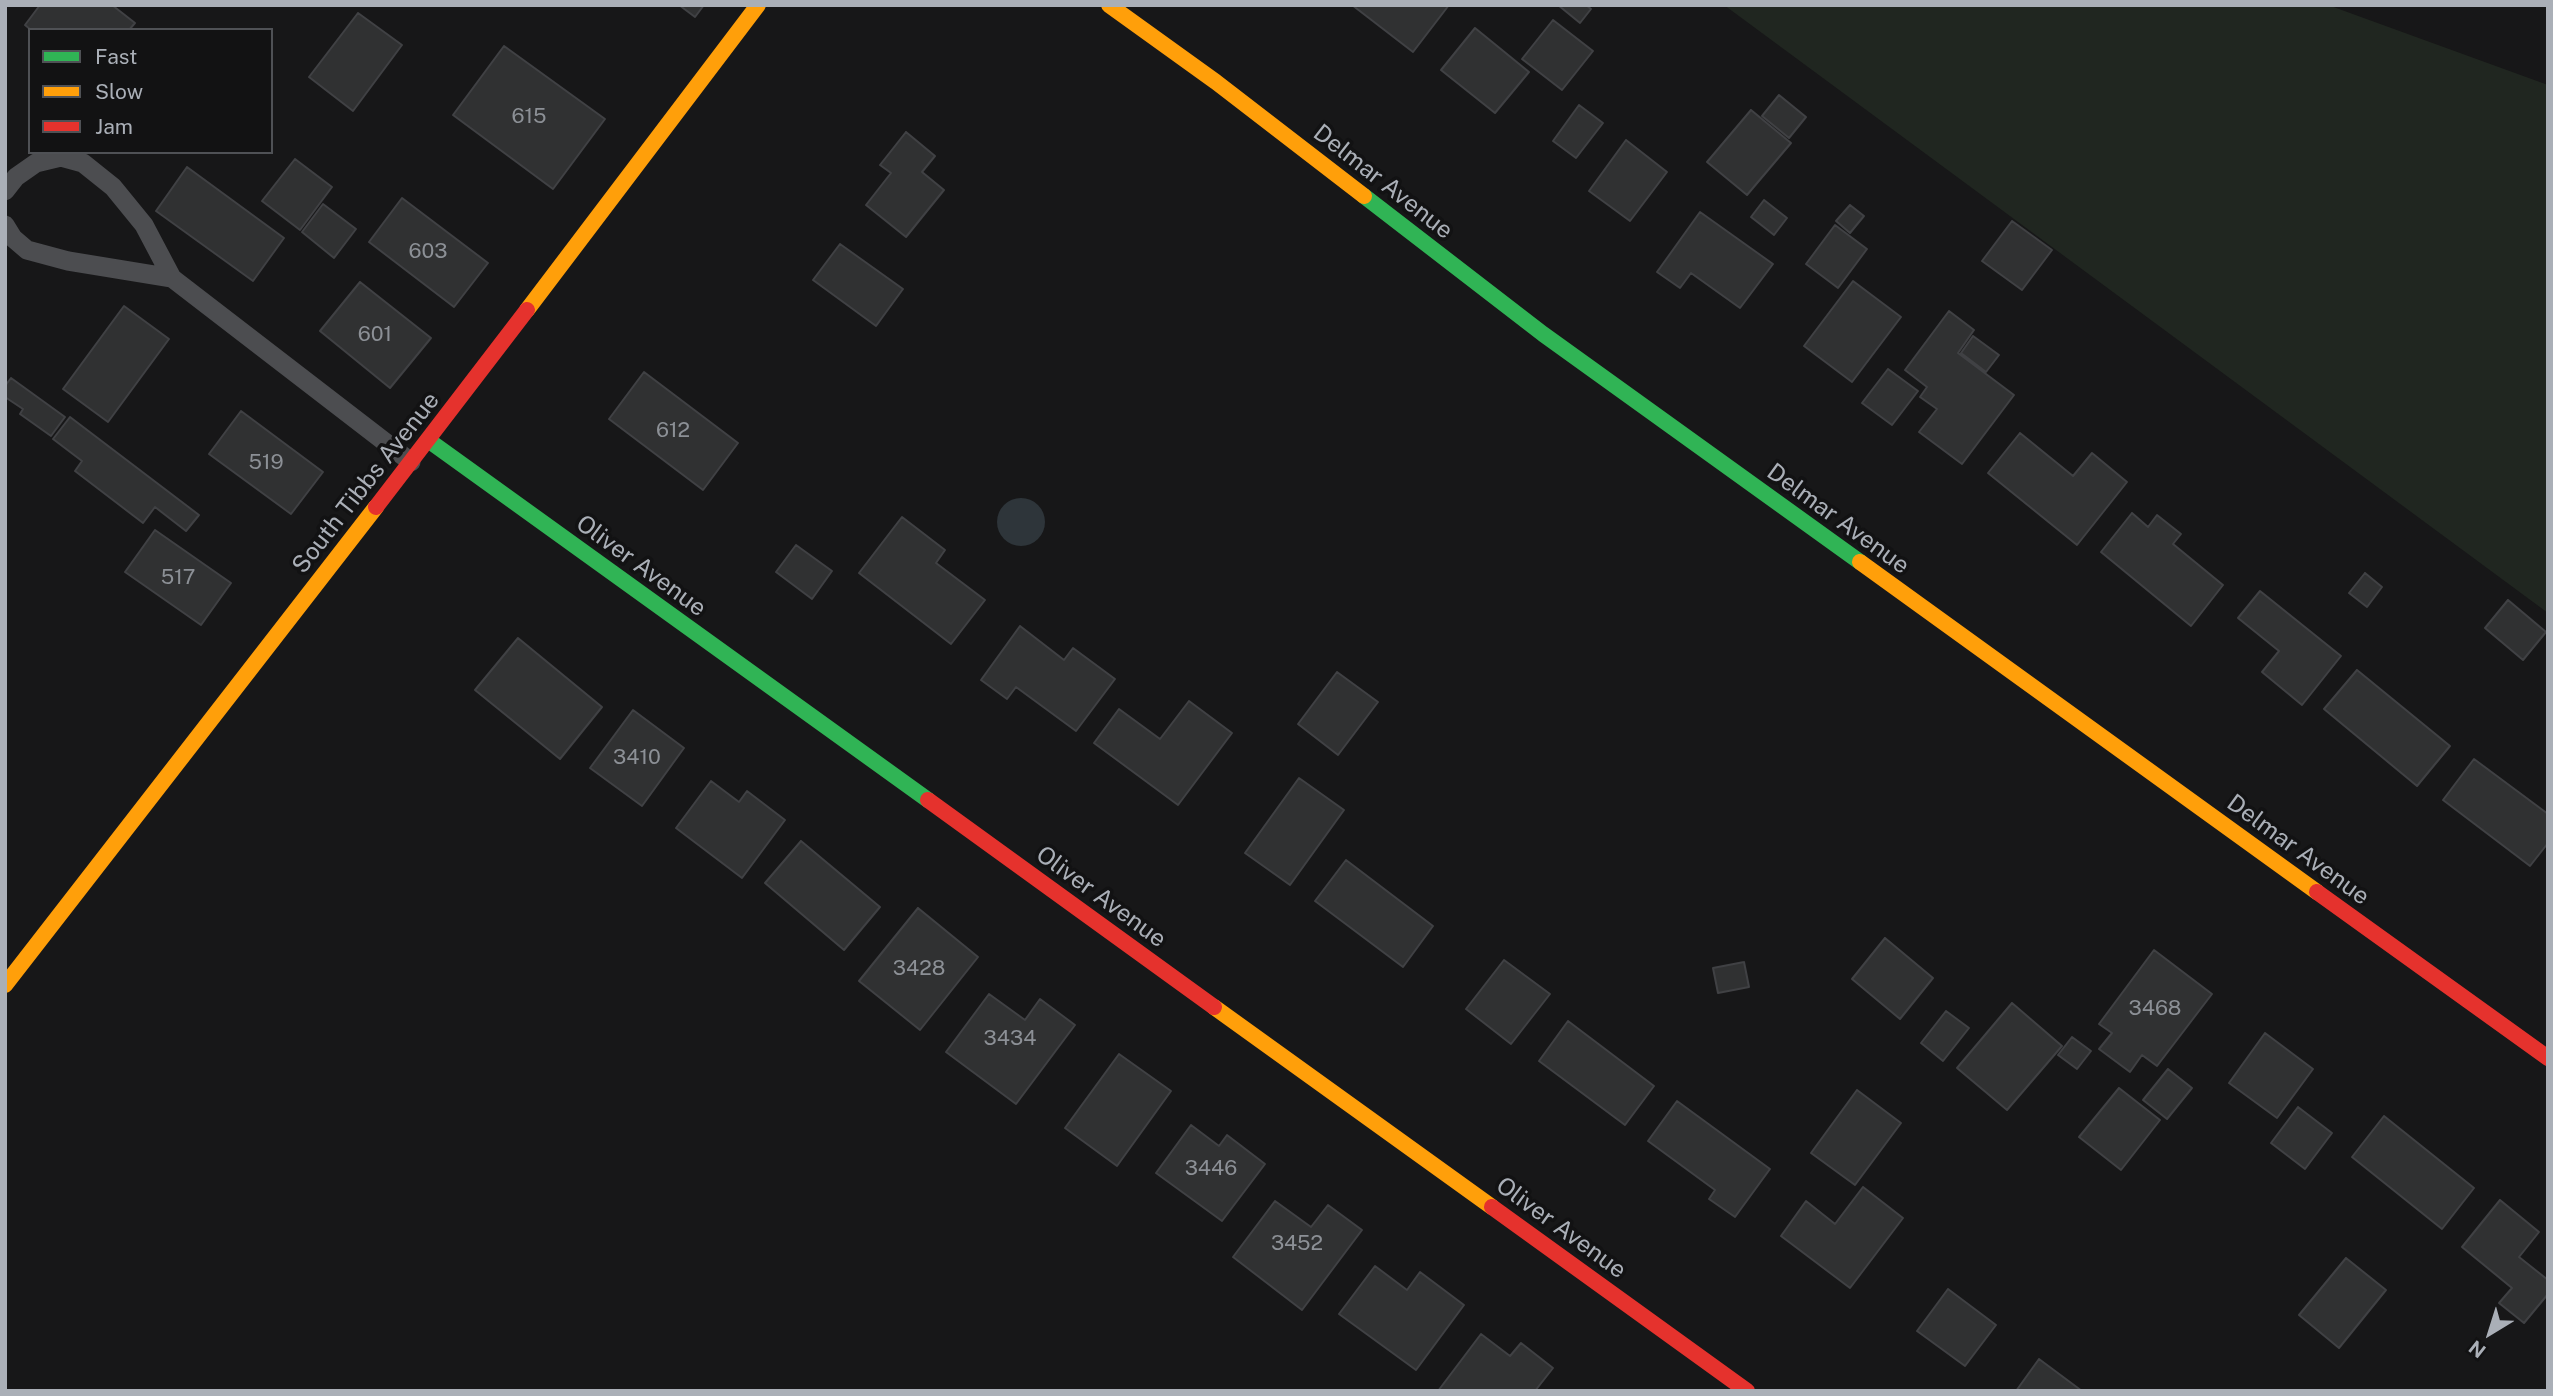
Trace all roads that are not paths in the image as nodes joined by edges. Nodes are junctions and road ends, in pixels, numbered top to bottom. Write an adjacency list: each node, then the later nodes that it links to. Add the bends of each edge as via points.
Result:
1 (758, 5): 6 (street, South Tibbs Avenue)
2 (1109, 5): 9 (street, Delmar Avenue, via 1555,342)
3 (5, 191): 5 (lane, via 36,163 61,157 83,163 113,187 144,225)
4 (5, 225): 5 (lane, via 27,250)
5 (172, 278): 7 (lane)
6 (428, 440): 7 (street, South Tibbs Avenue); 10 (street, Oliver Avenue)
7 (411, 462): 8 (street, South Tibbs Avenue)
8 (5, 985)
9 (2548, 1058)
10 (1748, 1391)

